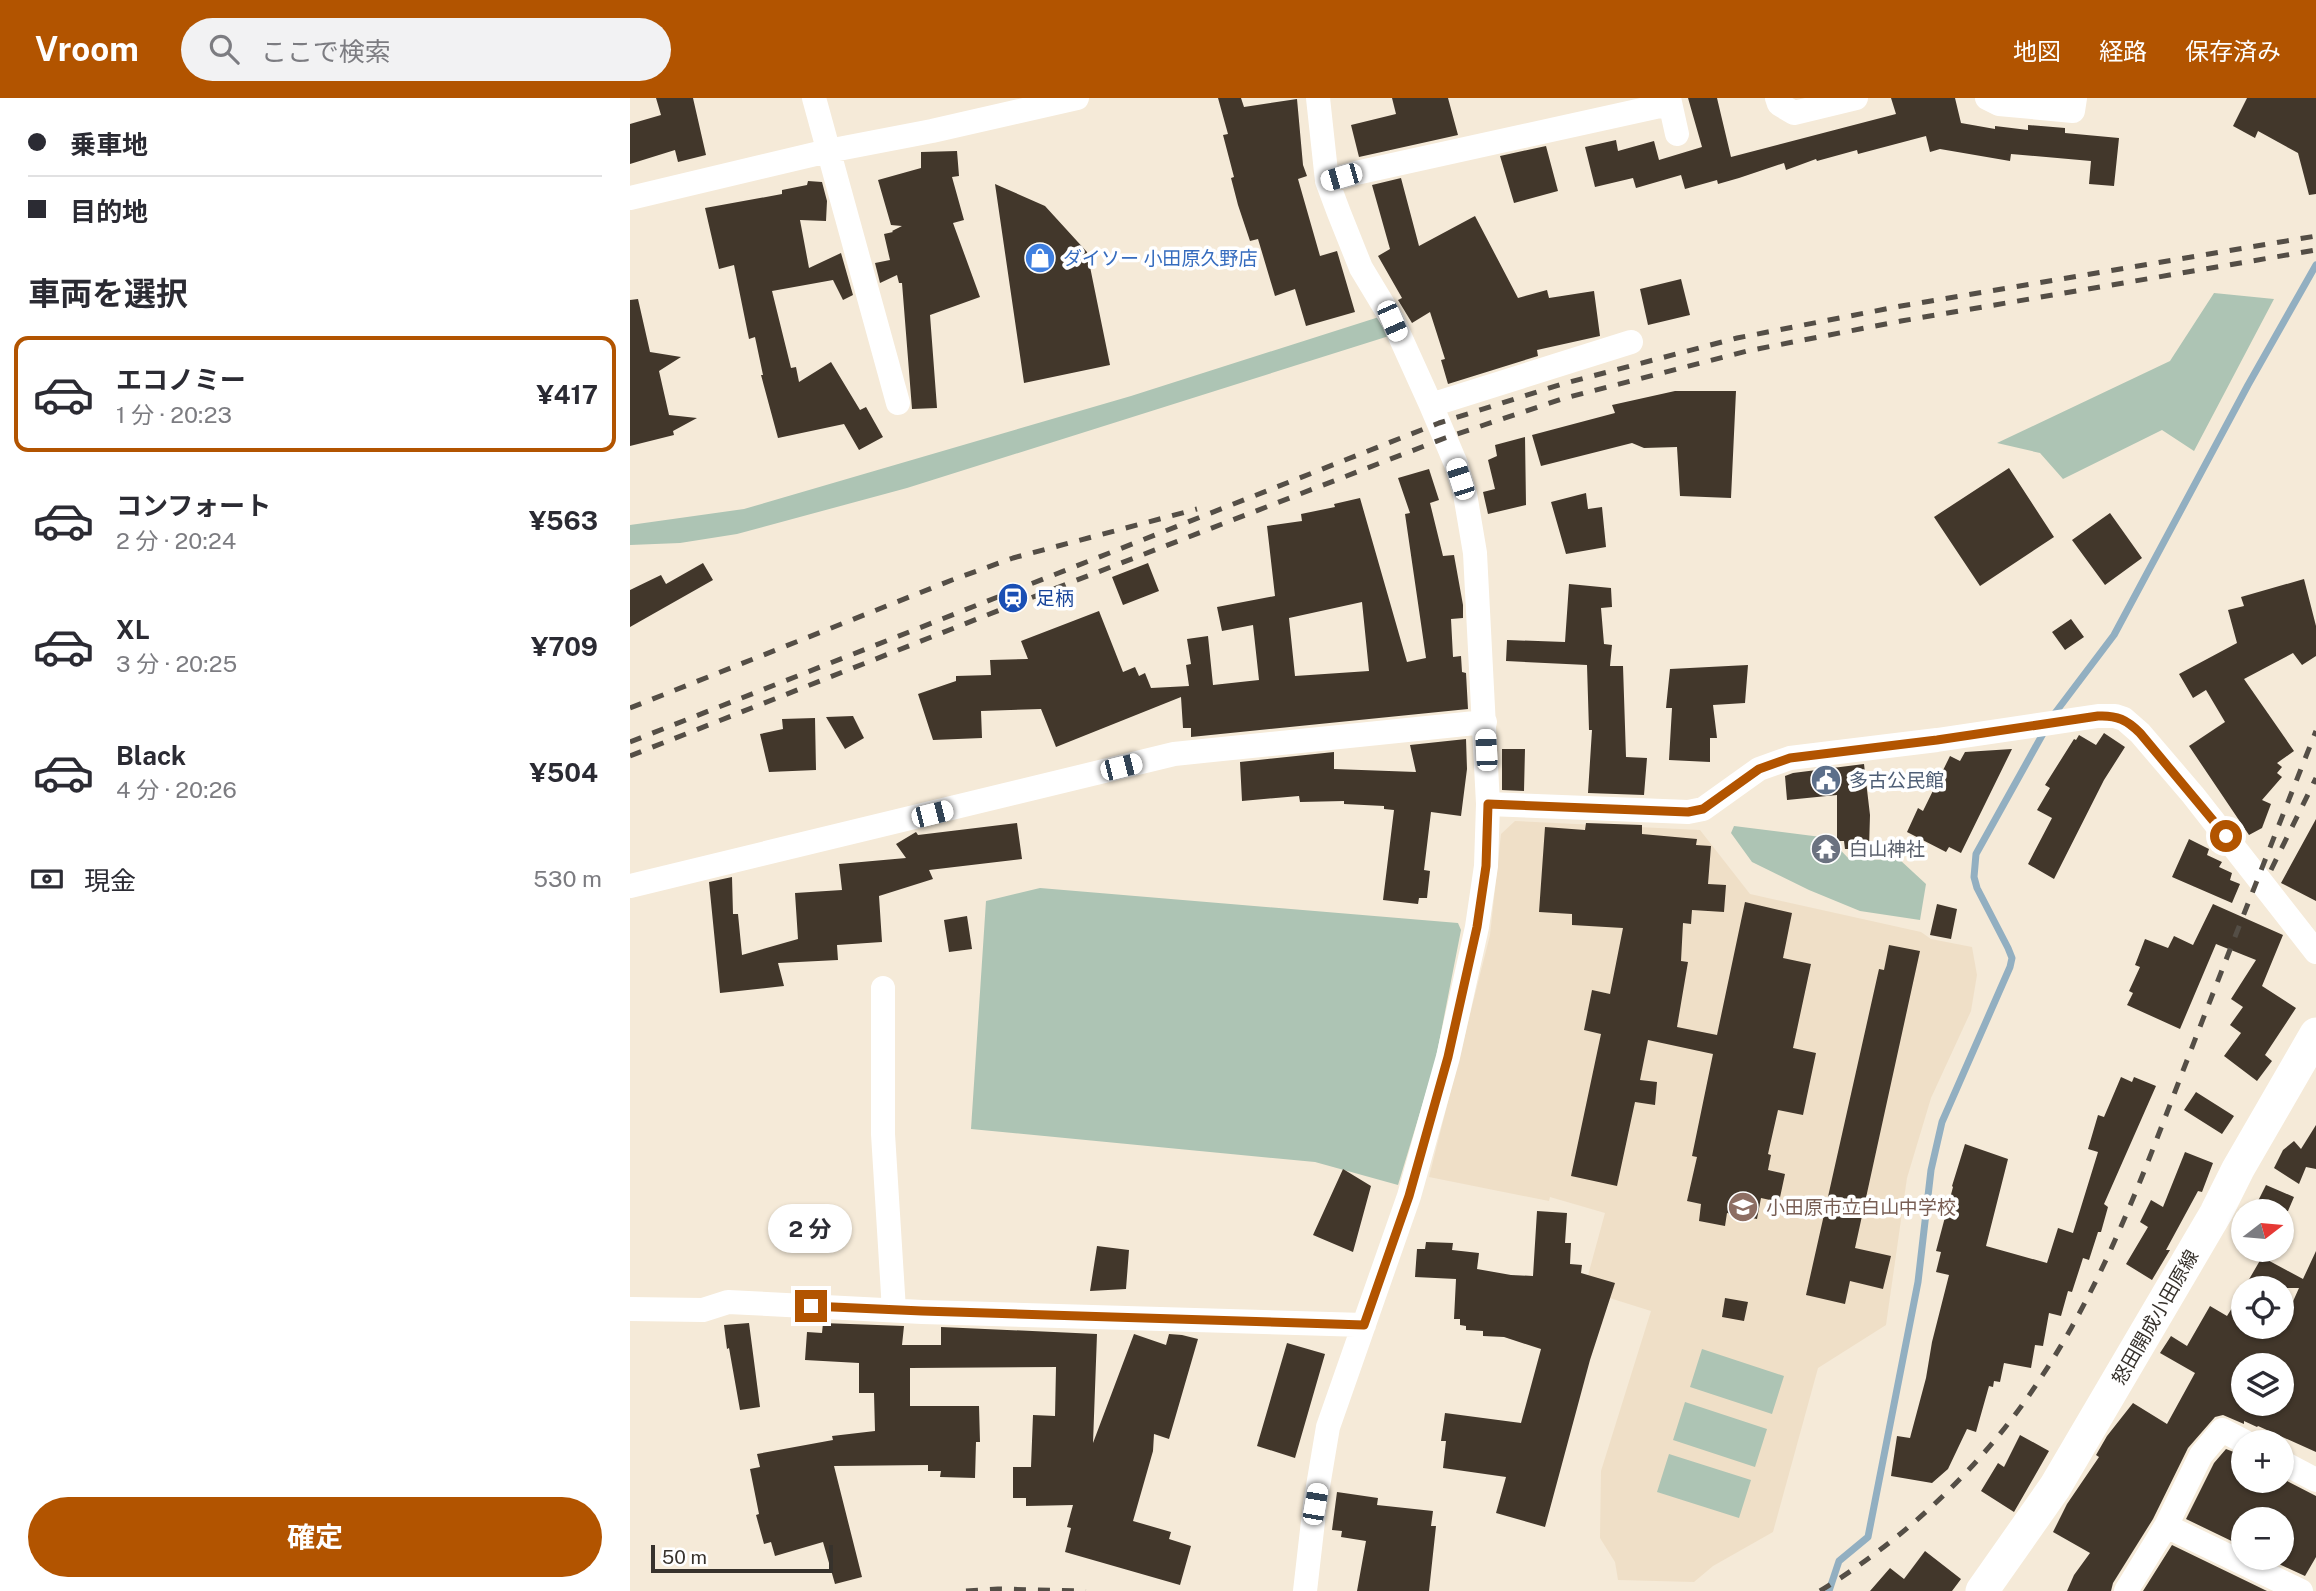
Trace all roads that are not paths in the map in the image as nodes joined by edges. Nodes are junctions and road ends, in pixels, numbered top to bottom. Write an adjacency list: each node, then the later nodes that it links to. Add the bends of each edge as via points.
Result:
1 (814, 98): 10 (street)
2 (1077, 98): 10 (street)
3 (1318, 98): 11 (street)
4 (1777, 98): 5 (street, via 1794,113)
5 (1856, 98)
6 (1987, 98): 7 (street, via 1999,104 2074,111)
7 (2075, 98)
8 (1669, 101): 9 (street); 11 (street)
9 (1677, 134)
10 (828, 151): 12 (street); 14 (street)
11 (1327, 181): 15 (street, via 1362,268)
12 (630, 198)
13 (1631, 342): 15 (street)
14 (898, 403)
15 (1431, 405): 16 (street, via 1462,484 1474,534)
16 (1485, 723): 17 (street); 18 (street, via 1174,754)
17 (1488, 804): 19 (street, via 1688,812 1703,809 1775,761 2115,716 2132,726 2193,795); 24 (street, via 1486,866 1477,927 1448,1057 1409,1196)
18 (630, 886)
19 (2316, 952)
20 (883, 988): 23 (street, via 883,1134)
21 (2316, 1034): 30 (main road, 怒田開成小田原線, via 2055,1487)
22 (630, 1309): 23 (street, via 703,1310 728,1301)
23 (894, 1310): 24 (street)
24 (1364, 1325): 29 (street, via 1328,1427)
25 (2231, 1435): 28 (street, via 2222,1430 2200,1455)
26 (2294, 1468): 27 (street)
27 (2316, 1480)
28 (2166, 1526): 31 (street); 32 (street)
29 (1305, 1591)
30 (1982, 1591)
31 (2126, 1591)
32 (2301, 1591)

